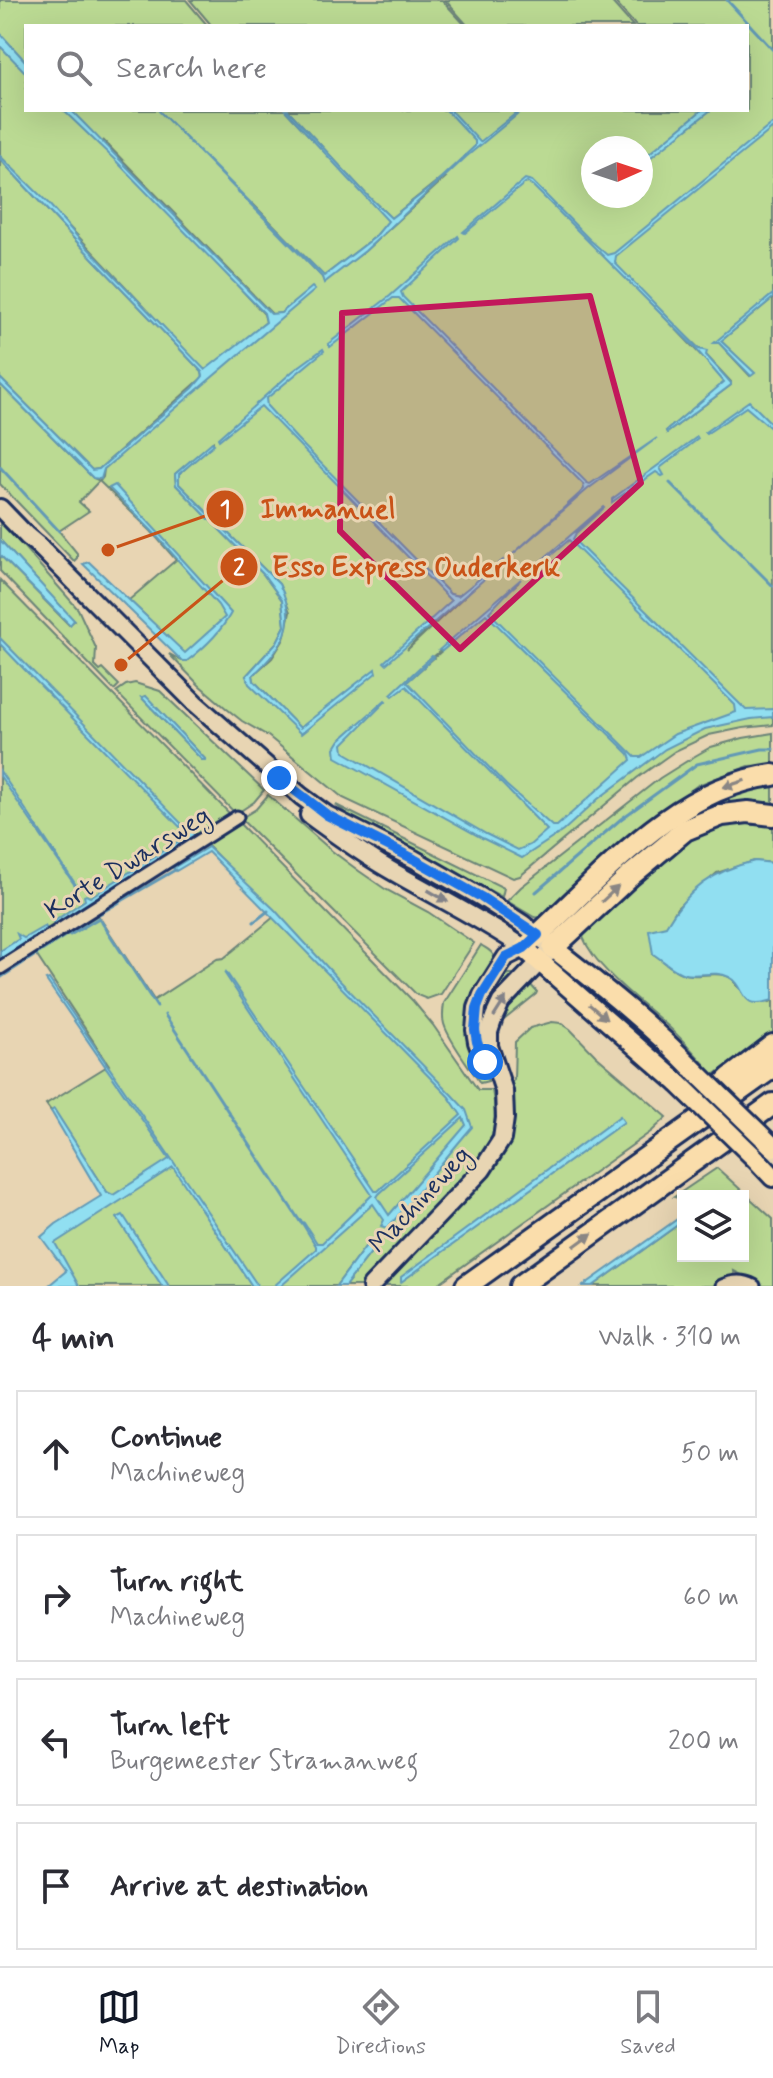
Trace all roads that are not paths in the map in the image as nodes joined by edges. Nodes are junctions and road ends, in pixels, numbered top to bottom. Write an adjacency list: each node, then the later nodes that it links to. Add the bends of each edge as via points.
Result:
1 (0, 508): 2 (main road)
2 (27, 536): 6 (main road, one-way to 6, via 34,552 161,681 288,799 382,865); 7 (main road, via 195,703 301,796 481,897)
3 (773, 775): 7 (highway, one-way to 7, via 712,792 653,829)
4 (773, 815): 7 (highway, one-way to 4, via 685,830 722,815)
5 (237, 817): 9 (street, Korte Dwarsweg)
6 (494, 927): 7 (main road); 8 (main road)
7 (538, 948): 8 (main road); 13 (main road, Machineweg, one-way to 7, via 506,1105 489,1032 501,1002); 15 (main road, bridge, via 583,970); 16 (main road, one-way to 16, bridge)
8 (506, 957): 13 (main road, Machineweg, via 482,995 475,1019 477,1042 497,1095)
9 (0, 968)
10 (773, 1045): 14 (highway, via 730,1078)
11 (773, 1067): 14 (highway)
12 (773, 1104): 19 (highway, one-way to 12)
13 (498, 1142): 17 (main road, Machineweg, via 482,1170)
14 (668, 1142): 18 (highway)
15 (773, 1147)
16 (773, 1177)
17 (371, 1286)
18 (466, 1286)
19 (520, 1286)
20 (722, 1286): 21 (street)
21 (754, 1286)

